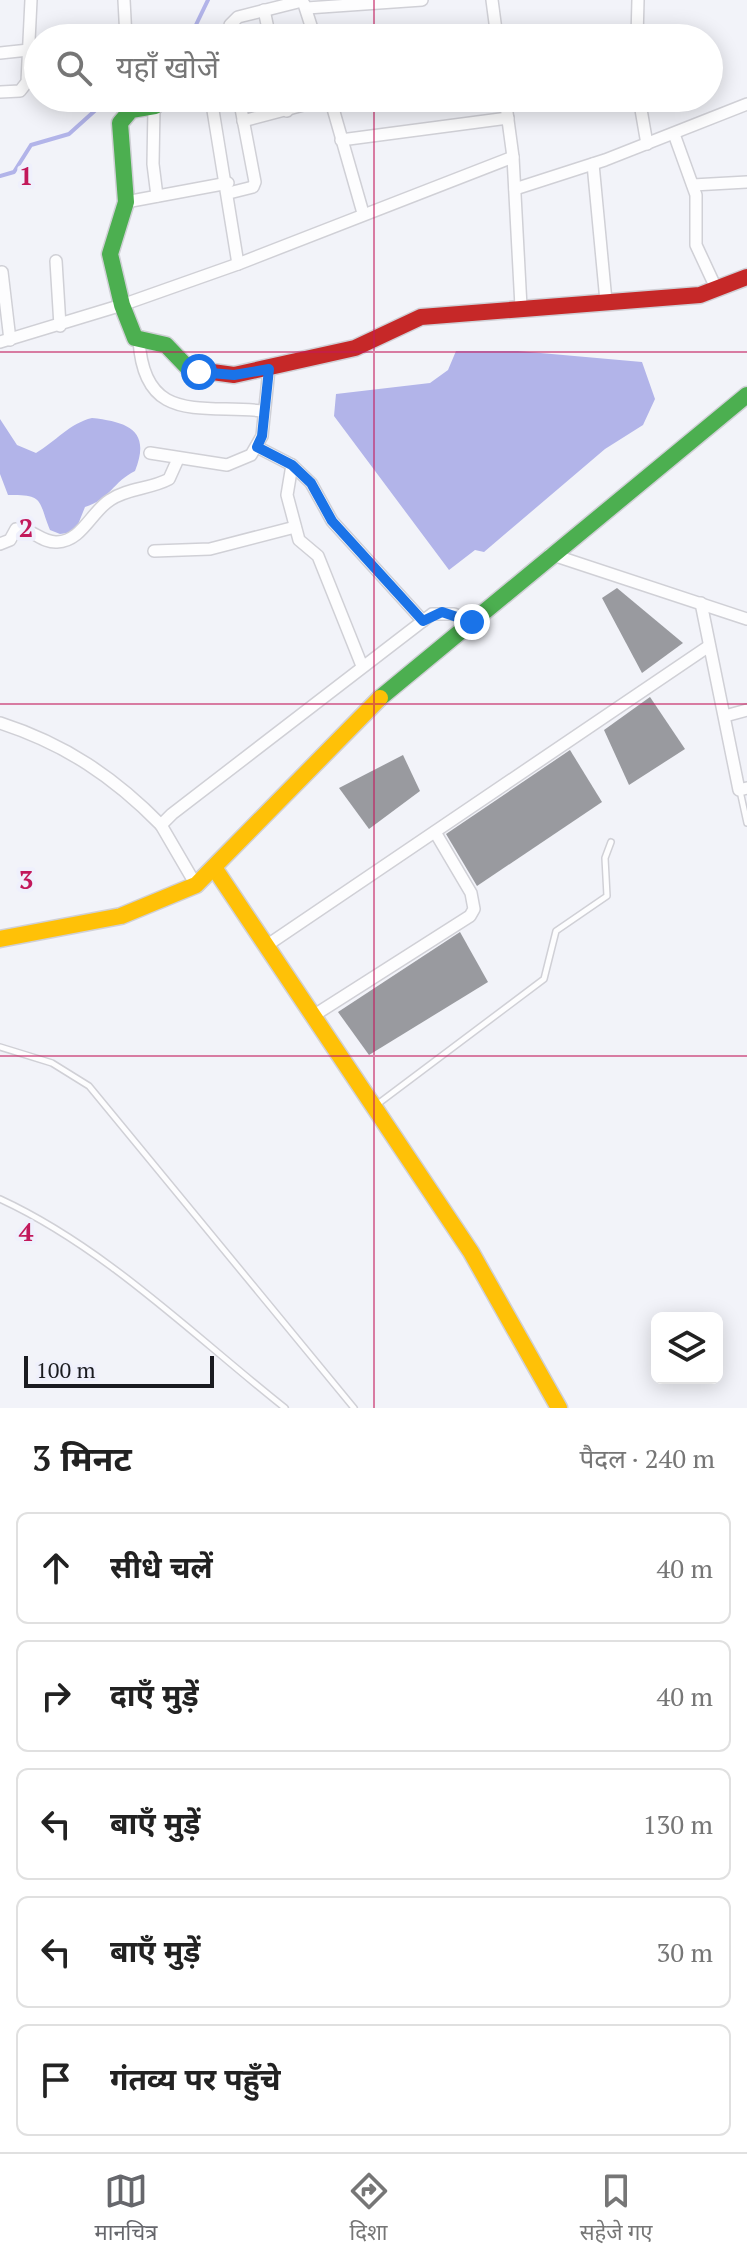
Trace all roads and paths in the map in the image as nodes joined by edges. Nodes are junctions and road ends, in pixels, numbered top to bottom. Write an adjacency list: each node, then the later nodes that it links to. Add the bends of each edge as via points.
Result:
1 (31, 0): 10 (street)
2 (124, 0): 11 (street)
3 (422, 0): 6 (street)
4 (492, 0): 15 (street)
5 (638, 0): 16 (street)
6 (403, 1): 7 (street)
7 (344, 2): 8 (street)
8 (303, 3): 9 (street); 14 (street)
9 (264, 10): 12 (street); 13 (street)
10 (32, 24)
11 (125, 24)
12 (233, 24)
13 (267, 24)
14 (310, 24)
15 (495, 24)
16 (637, 24)
17 (24, 50): 18 (street)
18 (0, 53)
19 (24, 87): 20 (street)
20 (0, 92)
21 (747, 104): 32 (street)
22 (129, 112): 42 (street, via 120,123)
23 (155, 112): 41 (street)
24 (214, 112): 39 (street)
25 (241, 112): 31 (street)
26 (283, 112): 31 (street)
27 (334, 112): 33 (street)
28 (507, 112): 30 (street)
29 (641, 112): 34 (street)
30 (508, 118): 33 (street); 35 (street)
31 (243, 121): 39 (street, via 255,182 253,187)
32 (674, 134): 34 (street); 38 (street)
33 (341, 140): 43 (street)
34 (647, 144): 36 (street)
35 (513, 157): 40 (street); 43 (street)
36 (593, 164): 40 (street); 49 (street)
37 (747, 182): 38 (street)
38 (693, 185): 48 (street, via 696,245)
39 (228, 188): 41 (street); 45 (street)
40 (515, 189): 51 (street)
41 (157, 196): 42 (street)
42 (126, 202): 50 (street, via 110,246)
43 (363, 213): 45 (street)
44 (56, 261): 52 (street)
45 (238, 264): 50 (street)
46 (2, 272): 54 (street)
47 (747, 277): 48 (street)
48 (716, 288): 49 (street, via 700,295)
49 (606, 301): 51 (street)
50 (122, 305): 52 (street); 53 (street)
51 (521, 307): 55 (street, via 421,317 355,348)
52 (60, 326): 54 (street)
53 (139, 340): 55 (street, via 166,345 189,369 199,372 234,375); 57 (street, via 143,375 157,395 205,409)
54 (5, 341)
55 (269, 369): 57 (street)
56 (747, 395): 65 (street)
57 (264, 411): 58 (street)
58 (257, 447): 60 (street, via 227,465); 61 (street)
59 (150, 453): 60 (street)
60 (178, 459): 63 (street, via 169,479 116,496 76,536 44,540 16,529)
61 (292, 465): 62 (street, via 287,495); 68 (street, via 318,491 332,521)
62 (295, 527): 64 (street, via 210,549); 71 (street, via 304,548 318,556)
63 (0, 544)
64 (154, 551)
65 (550, 554): 66 (street); 69 (street)
66 (701, 603): 67 (street); 70 (street)
67 (747, 619)
68 (423, 621): 69 (street, via 442,612); 71 (street)
69 (472, 622): 80 (street, via 390,689 281,795)
70 (709, 646): 73 (street); 78 (street)
71 (362, 666): 77 (street)
72 (747, 710): 73 (street)
73 (725, 716): 75 (street)
74 (0, 723): 77 (street, via 91,763)
75 (743, 789): 76 (lane)
76 (747, 823)
77 (161, 825): 81 (street)
78 (435, 832): 83 (street); 84 (street, via 471,893 470,916)
79 (611, 842): 86 (lane, via 605,858 607,896 556,931 544,979)
80 (215, 869): 81 (street); 83 (street)
81 (196, 885): 82 (street, via 121,916)
82 (0, 939)
83 (266, 946): 84 (street)
84 (313, 1016): 86 (street)
85 (0, 1047): 89 (lane, via 52,1063 89,1086)
86 (374, 1107): 90 (street, via 485,1275)
87 (0, 1199): 88 (lane, via 36,1216 110,1268)
88 (285, 1408)
89 (354, 1408)
90 (559, 1408)

